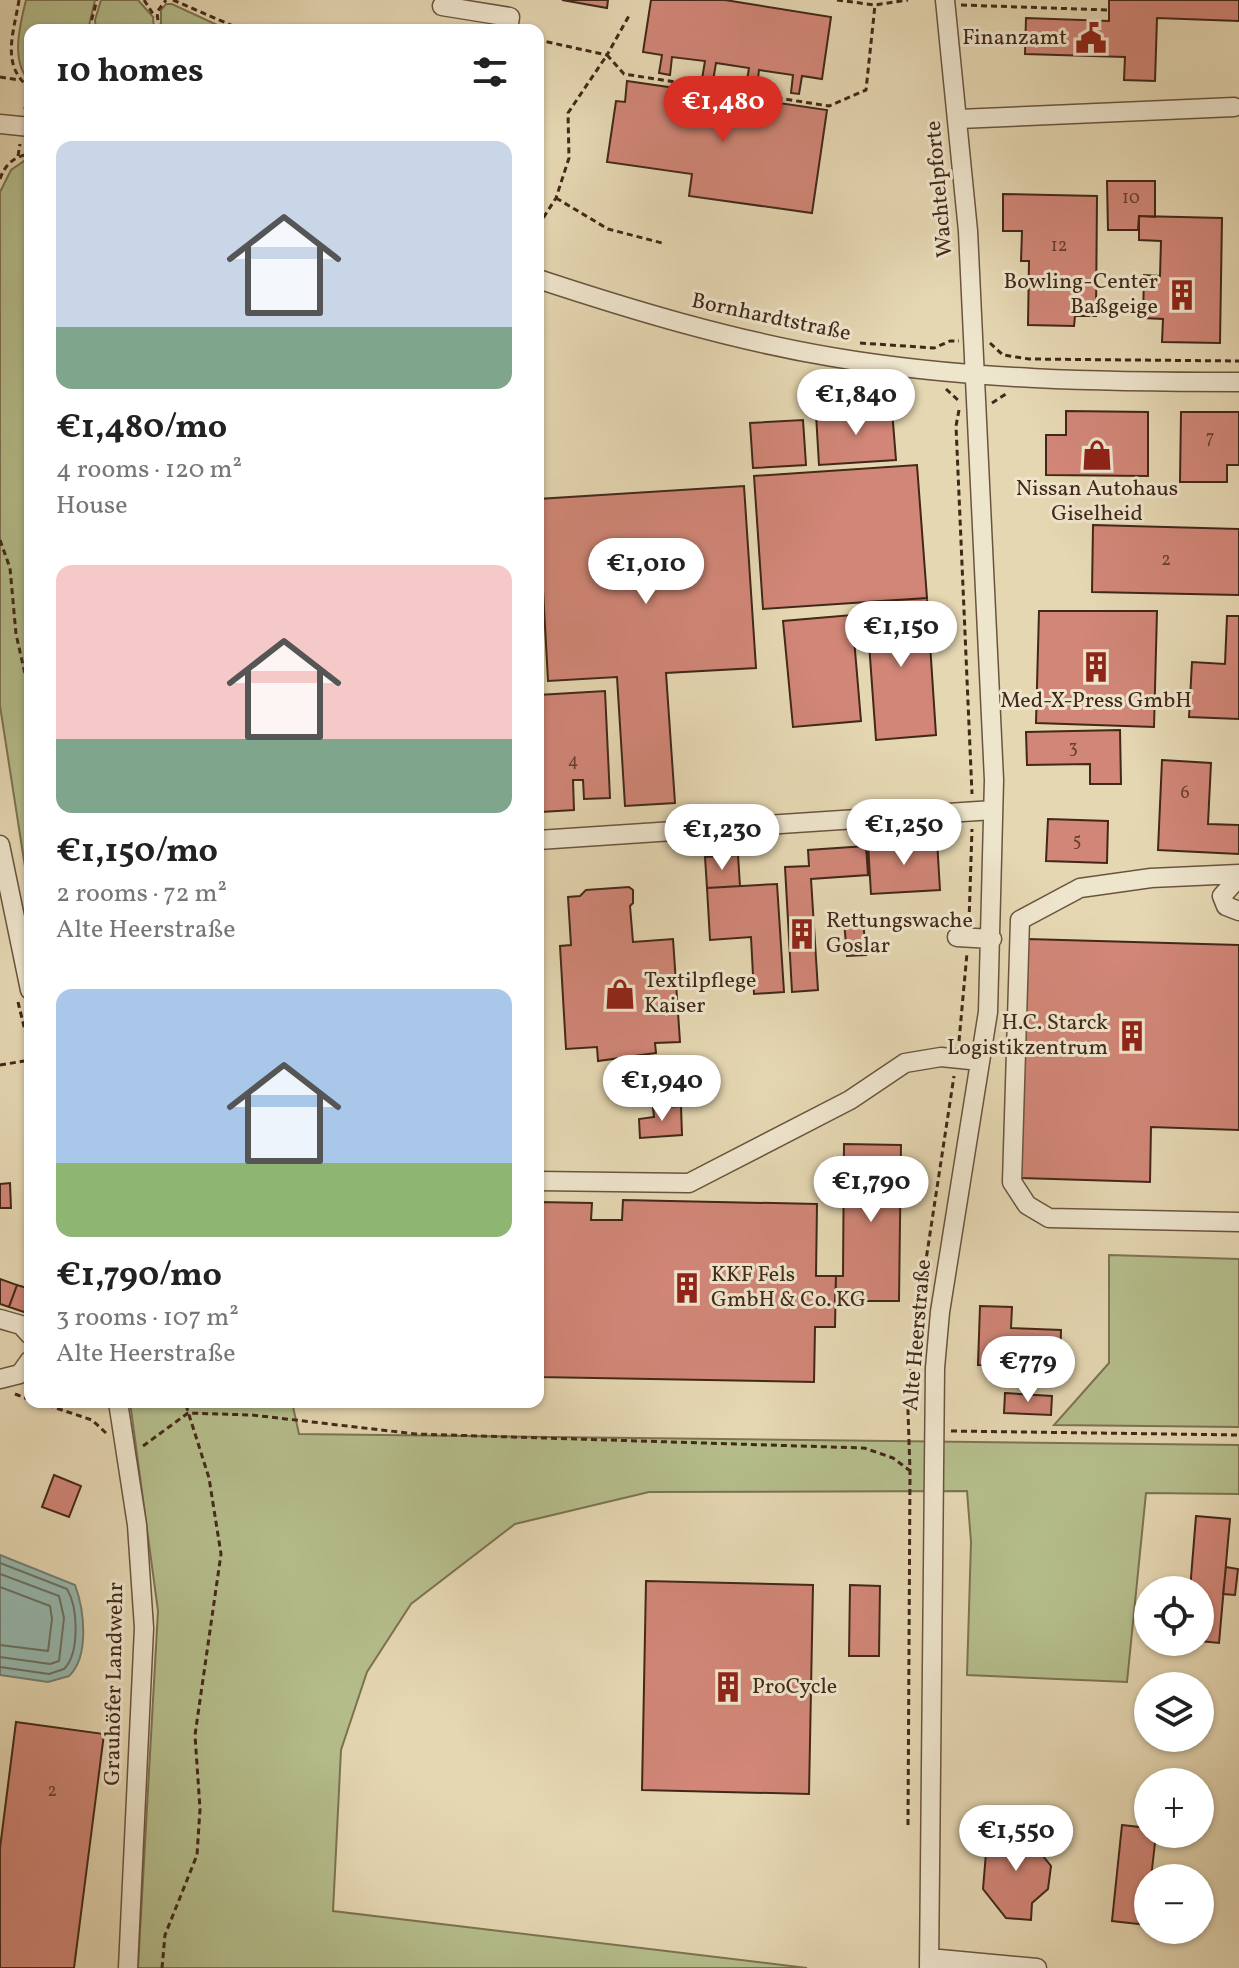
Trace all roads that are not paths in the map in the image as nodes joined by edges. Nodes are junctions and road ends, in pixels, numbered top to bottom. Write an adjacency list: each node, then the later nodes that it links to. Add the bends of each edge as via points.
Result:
1 (945, 2): 7 (street, Wachtelpforte)
2 (442, 6): 3 (street, via 510,17)
3 (509, 24)
4 (1234, 107): 7 (street)
5 (0, 117): 6 (street)
6 (24, 119)
7 (959, 119): 11 (street, Wachtelpforte)
8 (0, 124): 9 (street)
9 (24, 126)
10 (544, 281): 11 (street, Bornhardtstraße, via 651,316 831,357)
11 (976, 375): 12 (street, Bornhardtstraße); 13 (street, Alte Heerstraße)
12 (1239, 382)
13 (993, 810): 14 (street); 19 (street, Alte Heerstraße)
14 (544, 840)
15 (0, 845): 20 (street)
16 (1239, 875): 17 (street, via 1222,896 1226,906); 23 (street, via 1151,878 1080,888 1020,920 1012,1182 1027,1205 1049,1218)
17 (1239, 911)
18 (963, 937): 19 (street)
19 (992, 939): 21 (street, Alte Heerstraße)
20 (24, 961)
21 (980, 1061): 22 (street, via 941,1057 905,1063 850,1100 689,1183); 29 (street, Alte Heerstraße, via 940,1312)
22 (544, 1181)
23 (1239, 1222)
24 (0, 1319): 25 (street)
25 (24, 1328)
26 (24, 1368): 27 (street)
27 (0, 1379)
28 (119, 1408): 30 (street, Grauhöfer Landwehr, via 144,1628)
29 (929, 1963): 31 (street)
30 (128, 1968)
31 (1037, 1968)

